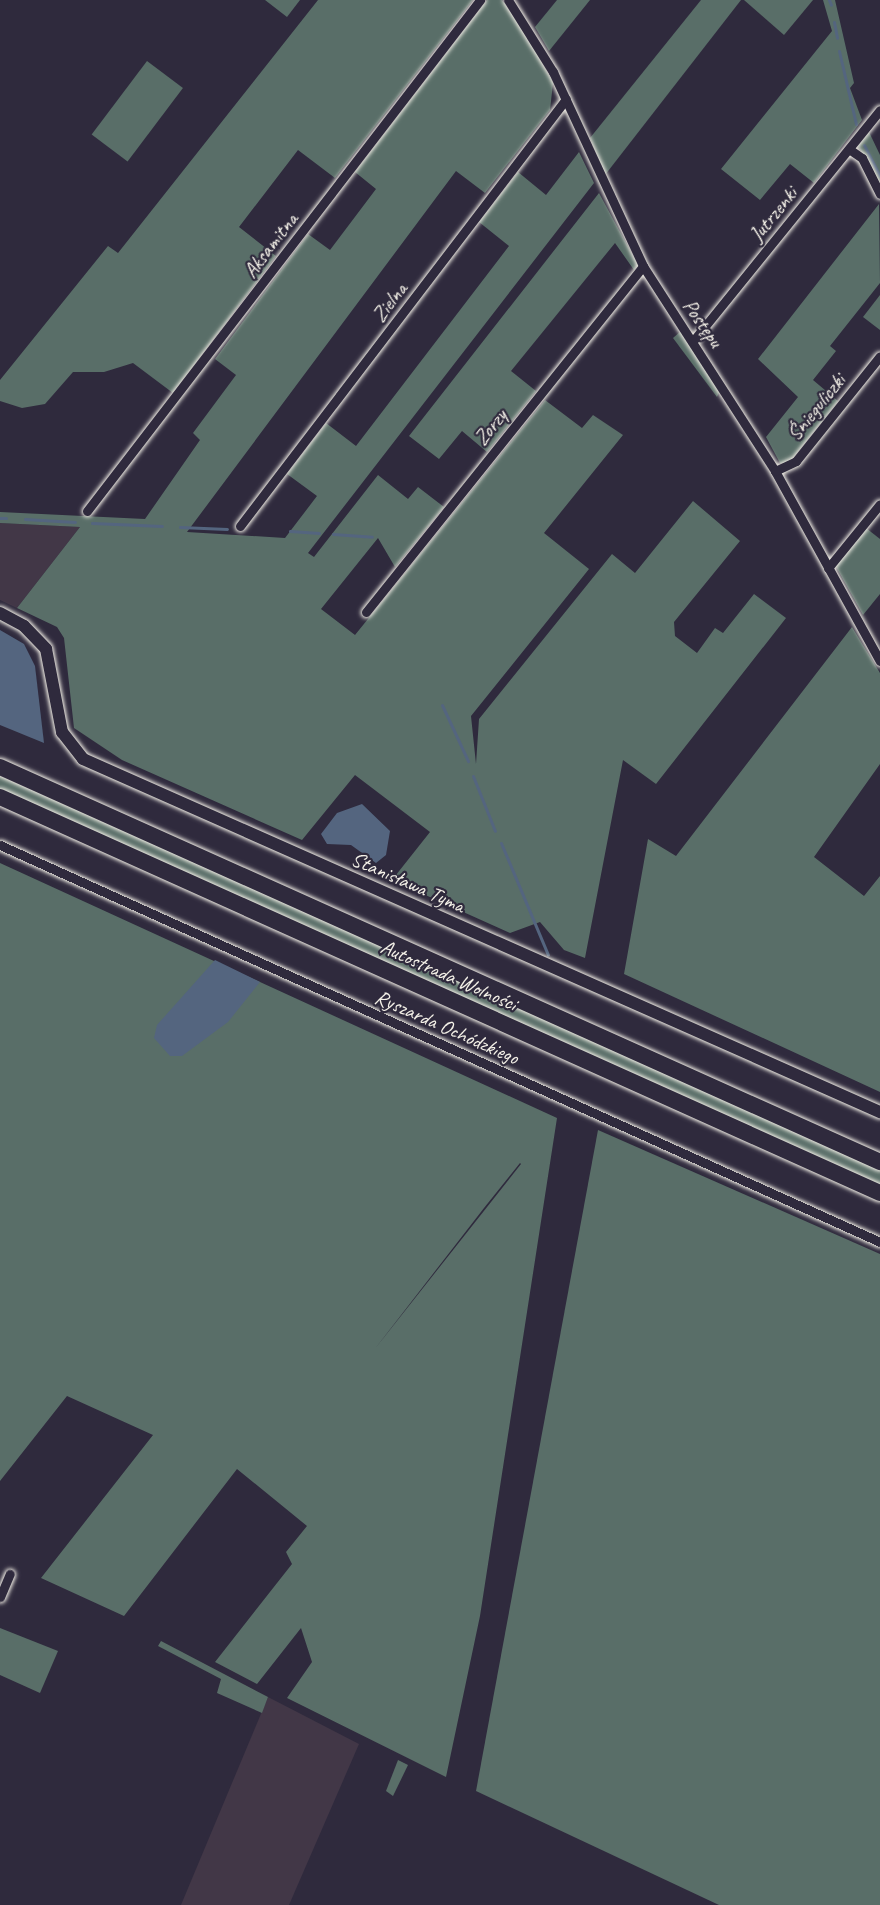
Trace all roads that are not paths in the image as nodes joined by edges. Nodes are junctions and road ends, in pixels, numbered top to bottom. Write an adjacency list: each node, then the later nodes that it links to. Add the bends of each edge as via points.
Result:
1 (480, 0): 12 (street, Aksamitna)
2 (508, 0): 3 (street, Postępu)
3 (566, 99): 7 (street, Postępu); 13 (street, Zielna)
4 (880, 110): 5 (street, Jutrzenki)
5 (849, 149): 6 (street, via 862,158); 8 (street, Jutrzenki)
6 (880, 194)
7 (643, 266): 8 (street, Postępu); 15 (street, Zorzy)
8 (693, 341): 10 (street, Postępu)
9 (880, 356): 10 (street, Śnieguliczki, via 796,461)
10 (775, 471): 14 (street, Postępu)
11 (880, 504): 14 (street)
12 (87, 511)
13 (240, 526)
14 (828, 568): 17 (street, Postępu)
15 (366, 612)
16 (0, 613): 21 (street, Stanisława Tyma, via 24,626 46,649 62,732 83,759)
17 (880, 661)
18 (0, 767): 22 (highway, Autostrada Wolności)
19 (0, 797): 23 (highway, Autostrada Wolności)
20 (0, 845): 24 (street, Ryszarda Ochódzkiego)
21 (880, 1113)
22 (880, 1162)
23 (880, 1193)
24 (880, 1242)
25 (10, 1574): 26 (street)
26 (0, 1597)

